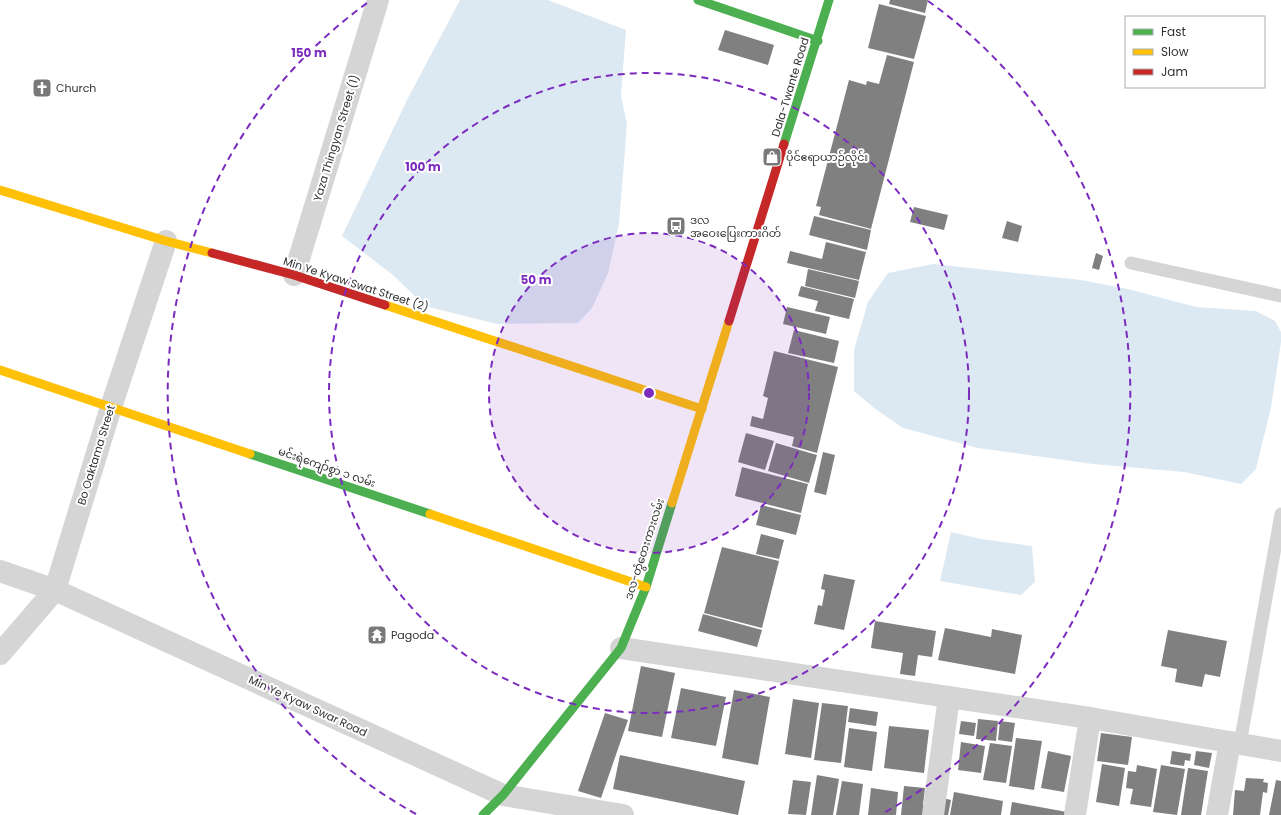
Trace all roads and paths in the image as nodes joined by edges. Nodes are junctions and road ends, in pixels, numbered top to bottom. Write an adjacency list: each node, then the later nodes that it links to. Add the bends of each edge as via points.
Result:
1 (378, 0): 9 (street, Yaza Thingyan Street (1))
2 (698, 0): 4 (street)
3 (829, 0): 4 (street, Dala-Twante Road)
4 (818, 41): 7 (street, Dala-Twante Road)
5 (0, 190): 6 (street, Min Ye Kyaw Swat Street (2))
6 (166, 241): 9 (street, Min Ye Kyaw Swat Street (2)); 12 (street, Bo Oaktama Street)
7 (752, 250): 13 (street, ဒလ-တွံတေးကားလမ်း)
8 (1132, 263): 10 (lane)
9 (294, 275): 13 (street, Min Ye Kyaw Swat Street (2))
10 (1281, 296)
11 (0, 370): 12 (street, မင်းရဲကျော်စွာ ၁ လမ်း)
12 (111, 407): 16 (street, မင်းရဲကျော်စွာ ၁ လမ်း); 17 (street, Bo Oaktama Street)
13 (702, 409): 16 (street, ဒလ-တွံတေးကားလမ်း)
14 (1281, 514): 22 (lane)
15 (0, 571): 17 (street, Min Ye Kyaw Swar Road)
16 (646, 587): 18 (street, ဒလ-တွံတေးကားလမ်း)
17 (55, 590): 19 (street, Bo Oaktama Street); 24 (street, Min Ye Kyaw Swar Road)
18 (621, 648): 20 (street); 24 (street, ဒလ-တွံတေးကားလမ်း)
19 (0, 654)
20 (949, 697): 21 (street); 27 (street)
21 (1090, 718): 22 (street); 28 (street)
22 (1235, 743): 23 (street); 29 (street)
23 (1281, 751)
24 (503, 795): 25 (street, ဒလ-တွံတေးကားလမ်း); 26 (street, Min Ye Kyaw Swar Road)
25 (483, 815)
26 (623, 815)
27 (933, 815)
28 (1075, 815)
29 (1217, 815)

